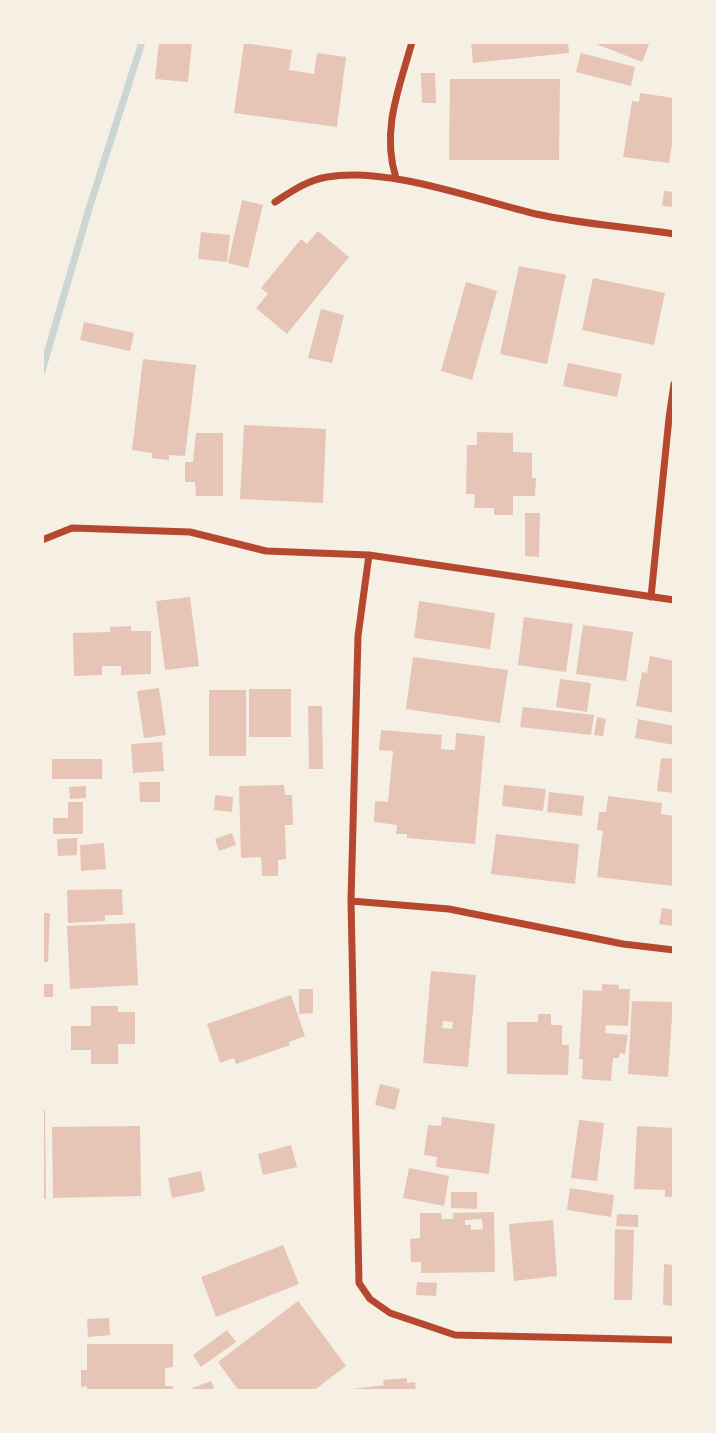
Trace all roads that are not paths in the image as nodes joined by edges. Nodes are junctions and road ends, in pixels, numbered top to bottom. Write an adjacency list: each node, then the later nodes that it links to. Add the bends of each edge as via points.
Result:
1 (412, 42): 2 (street, via 390,123)
2 (396, 178): 3 (street, via 327,177 304,184); 4 (street, via 539,215)
3 (275, 202)
4 (674, 234)
5 (674, 384): 8 (street)
6 (42, 540): 7 (street, via 72,528 162,530 266,551)
7 (369, 555): 8 (street); 10 (street, via 358,636)
8 (651, 597): 9 (street)
9 (674, 600)
10 (351, 901): 11 (street, via 450,909); 12 (street, via 357,1257 359,1283 370,1299 390,1313 455,1335)
11 (674, 950)
12 (674, 1340)

